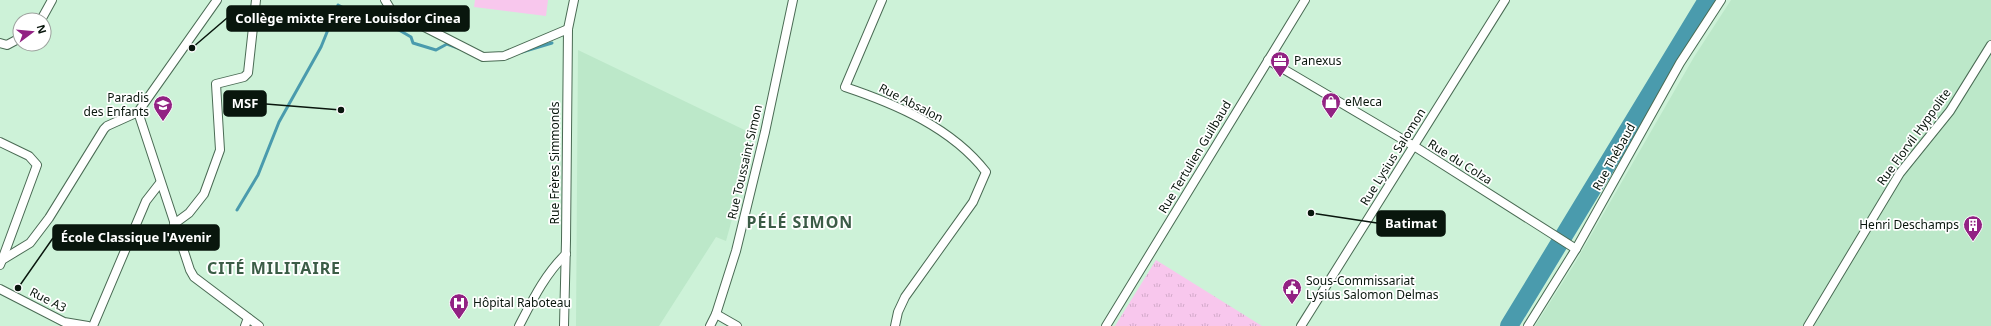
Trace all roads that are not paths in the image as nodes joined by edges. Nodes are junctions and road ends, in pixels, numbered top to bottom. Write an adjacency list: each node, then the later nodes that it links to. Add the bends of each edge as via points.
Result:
1 (52, 0): 11 (street)
2 (217, 0): 17 (street)
3 (256, 0): 21 (street, via 248,73 244,77 216,84 220,150 204,194 189,213)
4 (385, 0): 12 (street, via 391,10 483,57 504,56)
5 (574, 0): 12 (street, Rue Frères Simmonds)
6 (793, 0): 26 (street, Rue Toussaint Simon, via 736,251)
7 (882, 0): 37 (street, Rue Absalon, via 845,87 875,96 935,126 975,158 986,172 973,202 905,297)
8 (1305, 0): 16 (street, Rue Tertulien Guilbaud)
9 (1505, 0): 19 (street, Rue Lysius Salomon)
10 (1721, 0): 22 (street, Rue Thébaud, via 1680,63)
11 (45, 12)
12 (568, 29): 23 (street, Rue Frères Simmonds)
13 (12, 42): 14 (street, via 7,45)
14 (0, 43)
15 (1991, 45): 41 (street, Rue Florvil Hyppolite, via 1950,111 1900,173)
16 (1268, 60): 19 (street, Rue du Colza); 38 (street, Rue Tertulien Guilbaud)
17 (138, 112): 20 (street); 24 (street, via 104,129 49,218 30,243)
18 (0, 142): 24 (street, via 29,156 37,165)
19 (1414, 146): 22 (street, Rue du Colza); 39 (street, Rue Lysius Salomon)
20 (160, 183): 21 (street); 30 (street, via 146,201)
21 (174, 224): 27 (street, via 194,277)
22 (1574, 248): 40 (street, Rue Thébaud)
23 (566, 254): 33 (street, via 555,264); 34 (street, Rue Frères Simmonds)
24 (1, 262)
25 (0, 289): 28 (street, Rue A3)
26 (716, 314): 35 (street, Rue Toussaint Simon); 36 (street)
27 (248, 318): 31 (street); 32 (street)
28 (63, 324): 29 (street, Rue A3)
29 (88, 326)
30 (93, 326)
31 (245, 326)
32 (259, 326)
33 (519, 326)
34 (564, 326)
35 (710, 326)
36 (737, 326)
37 (895, 326)
38 (1106, 326)
39 (1301, 326)
40 (1528, 326)
41 (1808, 326)

